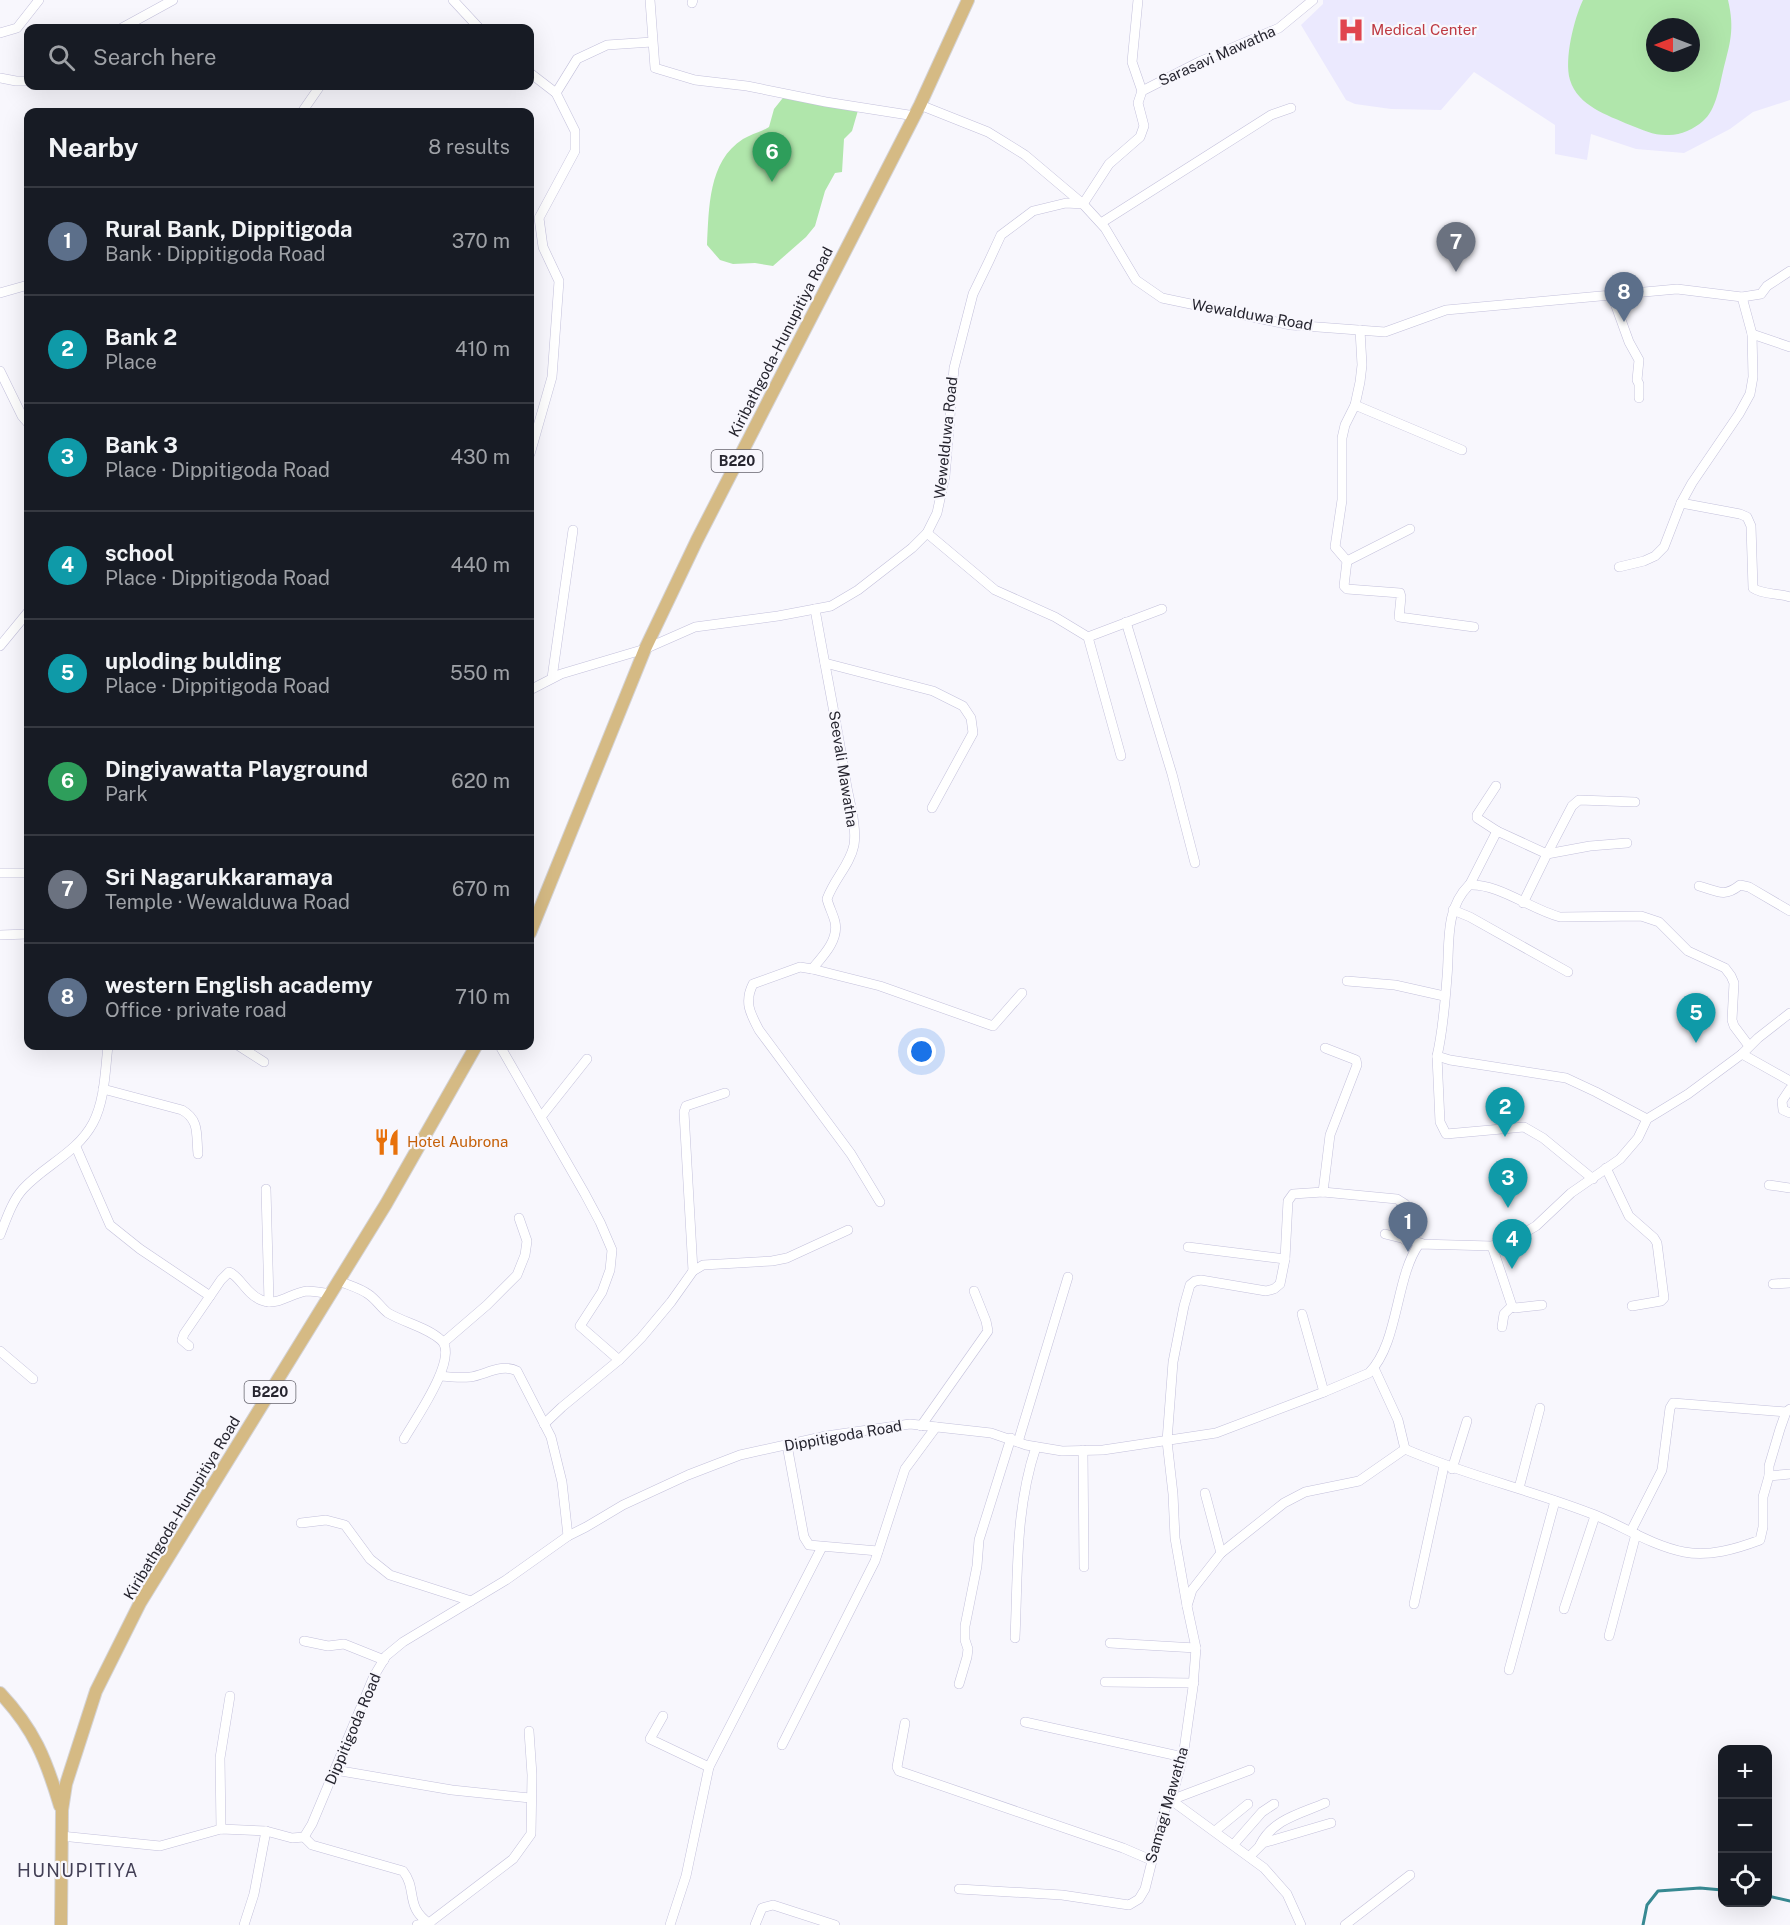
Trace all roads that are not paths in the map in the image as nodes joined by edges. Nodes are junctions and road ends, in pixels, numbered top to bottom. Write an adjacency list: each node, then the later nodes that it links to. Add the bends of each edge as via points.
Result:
1 (39, 0): 10 (street, via 17,28)
2 (173, 0): 8 (street)
3 (453, 0): 9 (street)
4 (651, 0): 11 (street)
5 (968, 0): 20 (main road, Kiribathgoda-Hunupitiya Road / B220)
6 (1138, 0): 16 (street, via 1132,62)
7 (1313, 0): 16 (street, Sarasavi Mawatha, via 1279,28)
8 (130, 24)
9 (475, 24)
10 (0, 33)
11 (652, 42): 17 (street, via 607,45 577,59); 20 (street, Wewalduwa Road, via 655,68 694,80 826,102)
12 (534, 76): 17 (street)
13 (0, 78): 14 (street)
14 (24, 81)
15 (317, 90): 18 (street)
16 (1142, 91): 21 (street, Sarasavi Mawatha, via 1138,103 1144,126 1140,137 1109,164)
17 (556, 93): 23 (street, via 575,131 575,151)
18 (305, 108)
19 (1291, 108): 24 (street, via 1271,115)
20 (918, 111): 21 (street, Wewalduwa Road, via 988,132 1025,155); 54 (main road, Kiribathgoda-Hunupitiya Road / B220, via 702,529)
21 (1083, 204): 24 (street, Wewalduwa Road); 43 (street, Wewelduwa Road, via 1058,204 1033,211 1001,235 988,261 961,336 950,397 945,476 937,513)
22 (534, 220): 23 (street)
23 (540, 222): 38 (street, via 543,247 559,281 552,377)
24 (1101, 224): 30 (street, Wewalduwa Road, via 1136,280 1162,298 1290,325)
25 (1790, 271): 29 (street, via 1761,294)
26 (24, 286): 27 (street)
27 (0, 293)
28 (1612, 295): 29 (street, Wewalduwa Road, via 1677,289); 30 (street, Wewalduwa Road, via 1446,310 1385,332); 35 (street, via 1639,360)
29 (1742, 297): 31 (street)
30 (1360, 330): 36 (street, via 1362,365)
31 (1752, 334): 32 (street); 40 (street, via 1750,394)
32 (1790, 347)
33 (0, 371): 34 (street)
34 (3, 386): 37 (street)
35 (1639, 398)
36 (1355, 405): 39 (street); 44 (street, via 1342,438 1342,500 1335,547)
37 (24, 418)
38 (534, 440)
39 (1462, 450)
40 (1681, 503): 45 (street, via 1664,547 1644,561); 46 (street, via 1747,517 1751,526 1753,588)
41 (1410, 529): 44 (street)
42 (573, 530): 56 (street)
43 (927, 533): 47 (street, Wewelduwa Road, via 858,590 831,606); 52 (street, via 995,590)
44 (1347, 561): 51 (street, via 1344,586 1400,593 1399,617)
45 (1619, 567)
46 (1790, 597)
47 (815, 609): 54 (street, Wewelduwa Road, via 695,627); 55 (street, Seevali Mawatha)
48 (1162, 609): 50 (street)
49 (24, 617): 53 (street)
50 (1126, 622): 52 (street); 65 (street)
51 (1474, 627)
52 (1088, 637): 58 (street)
53 (0, 646)
54 (645, 649): 56 (street, Wewelduwa Road); 73 (main road, Kiribathgoda-Hunupitiya Road / B220)
55 (825, 663): 61 (street, via 933,691 963,706 971,718 972,733); 76 (street, Seevali Mawatha, via 854,842 848,863 827,898 836,932)
56 (552, 678): 57 (street, Wewelduwa Road)
57 (534, 688)
58 (1121, 756)
59 (1496, 786): 62 (street, via 1477,818)
60 (1635, 802): 64 (street, via 1579,800)
61 (932, 808)
62 (1497, 831): 64 (street); 68 (street)
63 (1627, 843): 64 (street)
64 (1547, 854): 70 (street)
65 (1195, 863)
66 (0, 873): 67 (street)
67 (24, 873)
68 (1470, 884): 70 (street, via 1489,887); 71 (street)
69 (1699, 886): 72 (street, via 1724,893 1740,885 1749,887)
70 (1523, 903): 87 (street, via 1560,916 1641,916 1659,922 1688,951 1725,968 1731,976 1732,1020)
71 (1454, 910): 77 (street); 80 (street)
72 (1790, 911)
73 (534, 923)
74 (24, 934): 75 (street)
75 (0, 935)
76 (812, 969): 79 (street, via 880,986 993,1026); 106 (street, via 801,967 753,984 748,1008 759,1030 851,1154)
77 (1568, 972)
78 (1347, 981): 80 (street, via 1395,985)
79 (1022, 993)
80 (1444, 996): 88 (street)
81 (1790, 1013): 87 (street)
82 (1325, 1048): 105 (street, via 1356,1060 1357,1065 1330,1135)
83 (108, 1050): 92 (street)
84 (245, 1050): 90 (street)
85 (474, 1050): 118 (main road, Kiribathgoda-Hunupitiya Road / B220)
86 (502, 1050): 96 (street)
87 (1745, 1050): 91 (street); 97 (street, via 1688,1094)
88 (1437, 1056): 97 (street, via 1566,1078); 101 (street, via 1440,1122 1446,1134 1524,1126)
89 (587, 1059): 96 (street)
90 (264, 1062)
91 (1790, 1081)
92 (103, 1089): 98 (street, via 98,1112); 99 (street, via 191,1115 195,1120)
93 (1790, 1089): 95 (street, via 1782,1101 1783,1110)
94 (725, 1093): 116 (street, via 686,1106 684,1112)
95 (1790, 1113)
96 (541, 1116): 133 (street, via 612,1250 602,1292 580,1326)
97 (1647, 1119): 100 (street, via 1626,1154)
98 (76, 1147): 110 (street, via 20,1192); 123 (street, via 110,1225)
99 (198, 1154)
100 (1606, 1168): 101 (street); 127 (street, via 1629,1216 1657,1243 1664,1298)
101 (1593, 1179): 113 (street, via 1571,1193 1536,1226)
102 (1769, 1185): 103 (street)
103 (1790, 1188)
104 (266, 1189): 124 (street)
105 (1323, 1192): 111 (street, via 1404,1202); 115 (street, via 1293,1194 1288,1201)
106 (880, 1202)
107 (519, 1218): 130 (street, via 527,1241 517,1275)
108 (848, 1230): 116 (street, via 787,1258 704,1265)
109 (1385, 1234): 111 (street)
110 (0, 1235)
111 (1405, 1240): 112 (street)
112 (1421, 1243): 113 (street); 134 (street, via 1414,1251 1390,1333)
113 (1492, 1246): 126 (street)
114 (1188, 1247): 115 (street)
115 (1285, 1259): 146 (street, Samagi Mawatha, via 1281,1284 1274,1289 1201,1280 1190,1285 1173,1362)
116 (693, 1271): 133 (street, via 664,1311)
117 (1068, 1277): 145 (street)
118 (339, 1281): 122 (main road, Kiribathgoda-Hunupitiya Road / B220); 130 (street, via 367,1293 386,1312)
119 (1790, 1283): 120 (street)
120 (1773, 1284)
121 (974, 1291): 142 (street, via 988,1331)
122 (331, 1294): 124 (street, via 306,1291 279,1302); 195 (main road, Kiribathgoda-Hunupitiya Road / B220, via 140,1603 96,1691 66,1784)
123 (210, 1296): 124 (street, via 229,1272 248,1293); 131 (street, via 182,1338)
124 (268, 1302)
125 (1542, 1305): 126 (street)
126 (1512, 1306): 129 (street, via 1504,1314)
127 (1632, 1306)
128 (1302, 1314): 137 (street)
129 (1502, 1327)
130 (444, 1342): 135 (street, via 446,1359)
131 (189, 1346)
132 (0, 1351): 136 (street)
133 (619, 1360): 141 (street)
134 (1374, 1368): 137 (street, Dippitigoda Road); 149 (street, via 1398,1419)
135 (440, 1376): 141 (street, via 472,1377 512,1368); 144 (street)
136 (33, 1379)
137 (1324, 1392): 146 (street, Dippitigoda Road, via 1216,1433)
138 (1540, 1408): 154 (street)
139 (1788, 1411): 153 (street); 159 (street, via 1673,1403 1662,1470)
140 (1467, 1421): 151 (street)
141 (544, 1424): 160 (street, via 557,1459)
142 (921, 1426): 143 (street, Dippitigoda Road); 147 (street, Dippitigoda Road, via 910,1424)
143 (936, 1427): 145 (street, Dippitigoda Road, via 991,1433); 162 (street, via 904,1469)
144 (404, 1439)
145 (1014, 1440): 148 (street, Dippitigoda Road); 178 (street, via 979,1540 965,1626 967,1657)
146 (1167, 1441): 150 (street, Dippitigoda Road); 167 (street, Samagi Mawatha, via 1175,1538)
147 (787, 1445): 160 (street, Dippitigoda Road, via 740,1455 688,1475); 161 (street, via 804,1536 809,1545)
148 (1036, 1447): 150 (street, Dippitigoda Road); 170 (street, via 1021,1507)
149 (1405, 1449): 151 (street); 163 (street, via 1359,1481 1305,1492 1284,1503)
150 (1083, 1450): 164 (street)
151 (1448, 1468): 154 (street); 166 (street)
152 (1790, 1474): 153 (street)
153 (1769, 1476): 159 (street, via 1763,1497 1760,1540 1711,1553 1684,1552)
154 (1519, 1488): 156 (street)
155 (1205, 1493): 163 (street)
156 (1556, 1501): 157 (street); 175 (street)
157 (1595, 1515): 159 (street); 168 (street)
158 (301, 1523): 165 (street, via 326,1520 345,1525 370,1559 390,1575)
159 (1633, 1532): 169 (street)
160 (568, 1536): 165 (street, Dippitigoda Road)
161 (822, 1547): 162 (street); 187 (street)
162 (879, 1551): 185 (street)
163 (1221, 1553): 167 (street, via 1192,1590)
164 (1084, 1567)
165 (471, 1601): 174 (street, Dippitigoda Road, via 403,1642)
166 (1414, 1604)
167 (1187, 1606): 173 (street, Samagi Mawatha)
168 (1564, 1608)
169 (1609, 1636)
170 (1015, 1638)
171 (304, 1641): 174 (street, via 328,1646 344,1644)
172 (1110, 1643): 173 (street)
173 (1196, 1648): 177 (street, Samagi Mawatha)
174 (384, 1660): 188 (street, Dippitigoda Road)
175 (1509, 1670)
176 (1105, 1682): 177 (street)
177 (1194, 1683): 186 (street, Samagi Mawatha)
178 (958, 1684)
179 (0, 1694): 195 (main road, via 33,1736 48,1764)
180 (230, 1696): 197 (street, via 220,1758)
181 (663, 1716): 187 (street, via 650,1739)
182 (1025, 1722): 186 (street)
183 (905, 1723): 205 (street, via 899,1771)
184 (529, 1731): 190 (street)
185 (782, 1745)
186 (1183, 1756): 191 (street, Samagi Mawatha)
187 (709, 1767): 212 (street, via 686,1876)
188 (335, 1770): 190 (street, via 452,1790); 201 (street, Dippitigoda Road)
189 (1250, 1770): 191 (street)
190 (530, 1798): 208 (street, via 531,1834 513,1859)
191 (1171, 1800): 199 (street); 205 (street, Samagi Mawatha, via 1167,1801)
192 (1325, 1803): 203 (street, via 1281,1821)
193 (1248, 1804): 199 (street)
194 (1274, 1804): 202 (street)
195 (62, 1810): 200 (main road, Kiribathgoda-Hunupitiya Road)
196 (1332, 1823): 203 (street)
197 (221, 1829): 198 (street); 200 (street, via 160,1846)
198 (266, 1831): 201 (street); 210 (street)
199 (1215, 1831): 202 (street)
200 (62, 1836): 209 (main road, Kiribathgoda-Hunupitiya Road)
201 (304, 1837): 208 (street, via 312,1845 403,1871 417,1913)
202 (1234, 1844): 204 (street)
203 (1260, 1845): 204 (street)
204 (1250, 1856): 215 (street, via 1287,1894)
205 (1151, 1860): 207 (street, Samagi Mawatha, via 1146,1889 1129,1905 1062,1895)
206 (1410, 1875): 216 (street)
207 (959, 1889)
208 (431, 1924): 211 (street)
209 (61, 1925)
210 (244, 1925)
211 (417, 1925)
212 (669, 1925)
213 (755, 1925): 214 (street, via 762,1908 773,1905)
214 (835, 1925)
215 (1301, 1925)
216 (1345, 1925)

